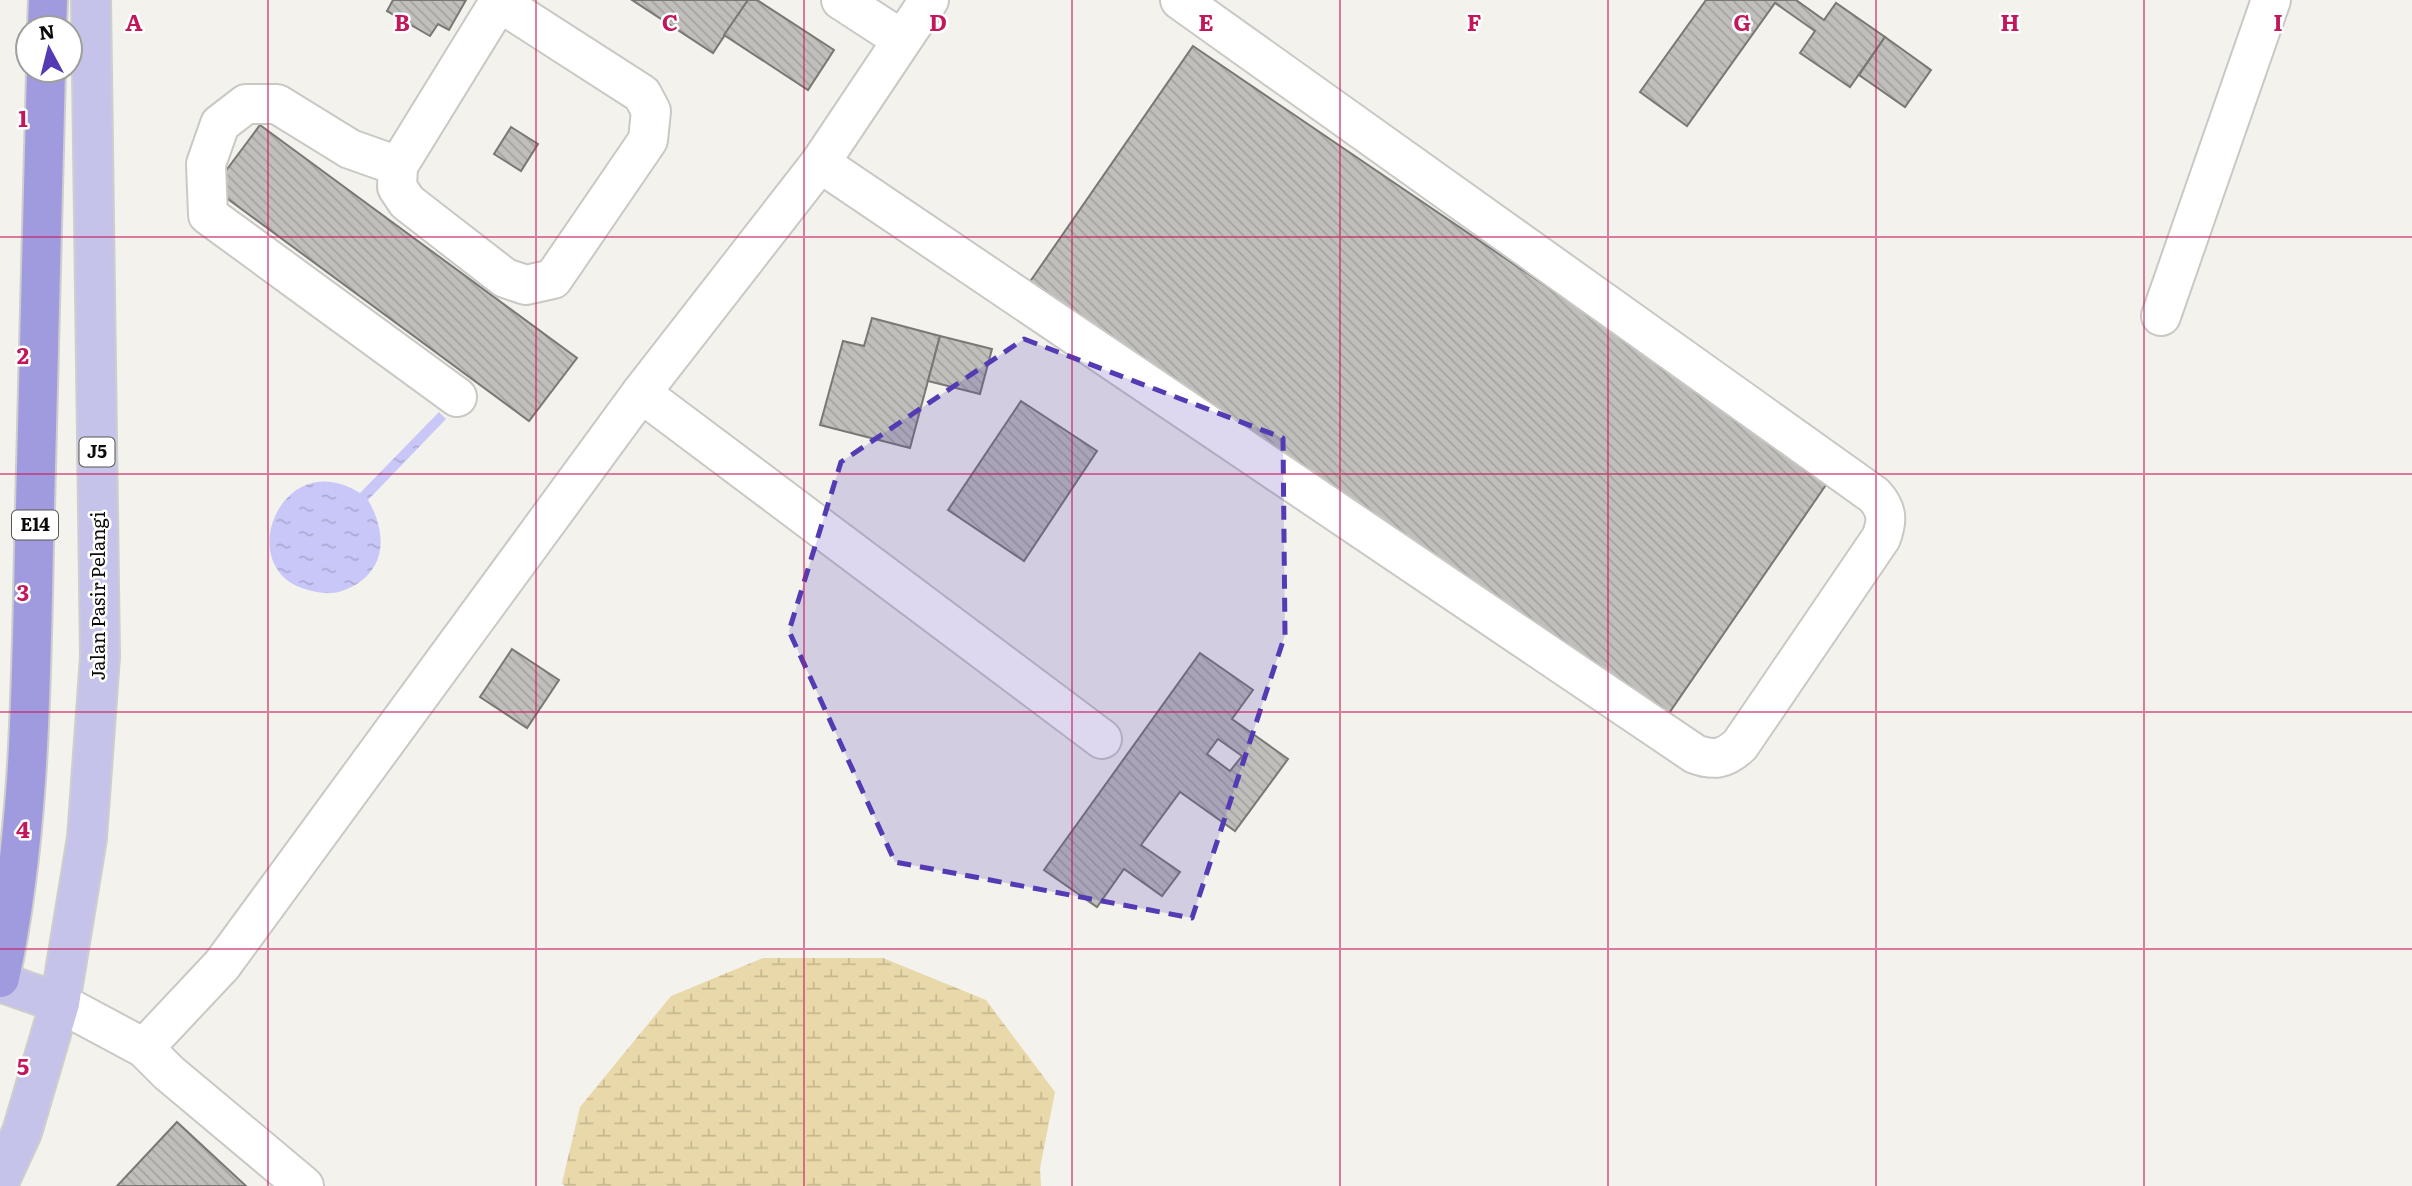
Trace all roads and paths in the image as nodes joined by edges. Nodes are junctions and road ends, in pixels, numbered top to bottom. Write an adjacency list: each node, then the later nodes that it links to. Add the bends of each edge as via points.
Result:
1 (91, 0): 16 (main road, Jalan Pasir Pelangi / J5, via 100,657 87,838)
2 (841, 0): 7 (street)
3 (929, 0): 7 (street)
4 (1180, 0): 9 (street, via 1882,504 1886,515 1881,538 1731,753 1720,758 1695,754)
5 (2271, 0): 11 (street)
6 (499, 1): 10 (street); 10 (street, via 642,94 651,111 648,140 553,278 526,285 505,278 407,202 397,187)
7 (901, 39): 9 (street)
8 (46, 84): 15 (highway, E14, via 31,698 11,927)
9 (820, 163): 12 (street)
10 (398, 166): 13 (street, via 350,149 277,104 246,104 220,124 206,164 208,215)
11 (2161, 316)
12 (641, 393): 14 (street); 17 (street, via 222,965)
13 (457, 397)
14 (1102, 740)
15 (0, 980): 16 (main road)
16 (60, 1003): 17 (street); 18 (main road, Jalan Pasir Pelangi / J5)
17 (144, 1048): 20 (street)
18 (11, 1128): 19 (main road, Jalan Pasir Pelangi / J5)
19 (0, 1180)
20 (304, 1186)

